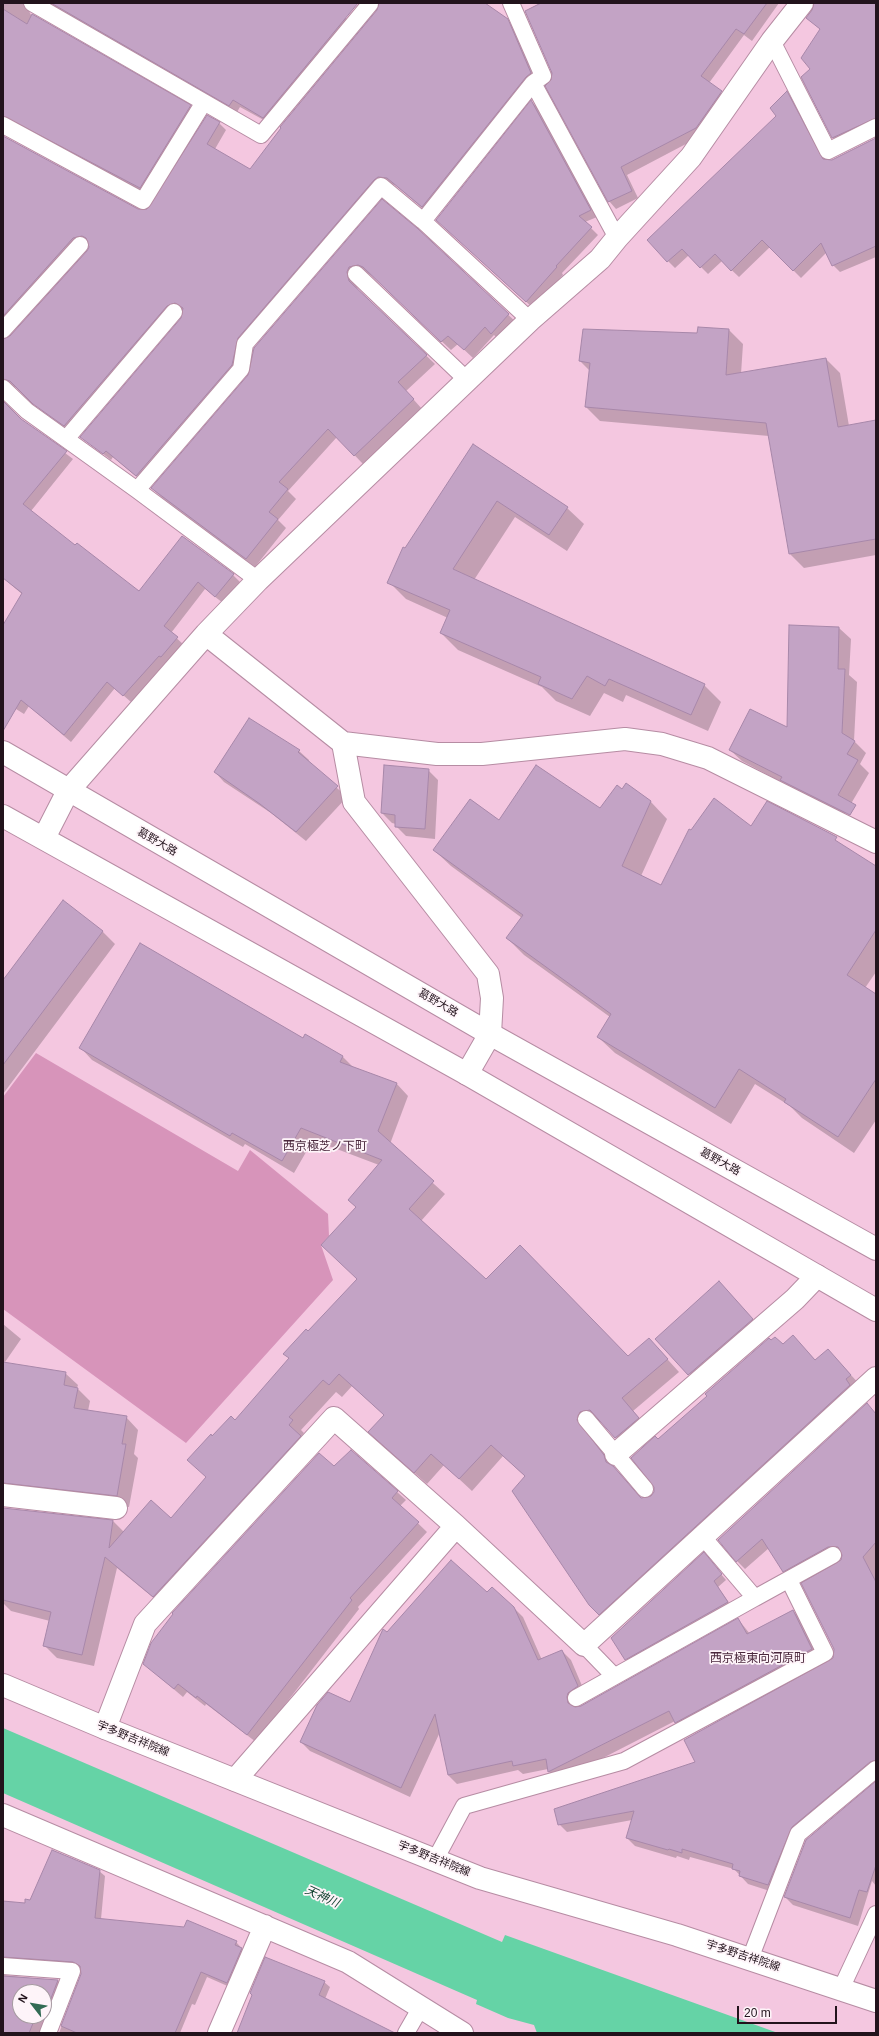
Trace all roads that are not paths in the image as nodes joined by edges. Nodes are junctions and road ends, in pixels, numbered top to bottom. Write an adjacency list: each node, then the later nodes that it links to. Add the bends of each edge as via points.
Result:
1 (32, 3): 7 (lane)
2 (368, 3): 7 (lane, via 370,4 262,135)
3 (511, 3): 6 (lane, via 543,76)
4 (802, 3): 5 (street)
5 (772, 41): 9 (lane, via 828,151); 11 (street, via 691,157)
6 (533, 83): 10 (lane); 11 (lane)
7 (204, 102): 8 (lane, via 143,201)
8 (3, 125)
9 (876, 127)
10 (423, 221): 15 (lane); 20 (lane, via 381,186 245,344 241,369)
11 (617, 238): 15 (street, via 600,259)
12 (80, 245): 16 (lane)
13 (356, 274): 17 (lane)
14 (174, 312): 19 (lane)
15 (530, 320): 17 (street)
16 (3, 330)
17 (467, 380): 21 (street)
18 (3, 388): 19 (lane, via 26,411)
19 (66, 439): 20 (lane)
20 (137, 490): 21 (lane)
21 (258, 580): 22 (street)
22 (206, 634): 23 (street); 25 (street)
23 (343, 743): 28 (street, via 437,754 482,754 625,739 662,744 708,758); 29 (street, via 354,802 488,974 492,998)
24 (3, 752): 25 (street, 葛野大路)
25 (68, 791): 27 (street); 29 (street, 葛野大路)
26 (3, 816): 27 (street)
27 (44, 838): 30 (street)
28 (876, 842)
29 (490, 1034): 30 (street); 31 (street, 葛野大路)
30 (467, 1074): 32 (street)
31 (876, 1249)
32 (817, 1276): 33 (street); 36 (street, via 795,1299)
33 (876, 1310)
34 (876, 1378): 41 (street)
35 (586, 1419): 36 (lane)
36 (616, 1454): 37 (lane)
37 (645, 1490)
38 (3, 1495): 39 (street)
39 (116, 1508)
40 (456, 1526): 45 (street); 49 (street, via 334,1418 145,1624); 51 (street)
41 (703, 1537): 44 (lane); 45 (street)
42 (833, 1555): 43 (lane)
43 (789, 1580): 44 (lane); 53 (lane, via 825,1653 624,1761 464,1806)
44 (755, 1598): 46 (lane)
45 (584, 1645): 46 (lane)
46 (614, 1676): 48 (lane)
47 (3, 1685): 49 (street, 宇多野吉祥院線)
48 (576, 1698)
49 (105, 1728): 51 (street, 宇多野吉祥院線)
50 (876, 1769): 56 (lane, via 798,1834)
51 (235, 1780): 53 (street, 宇多野吉祥院線)
52 (3, 1814): 55 (street)
53 (435, 1860): 56 (street, 宇多野吉祥院線, via 480,1878 677,1935)
54 (876, 1914): 58 (lane)
55 (265, 1926): 60 (street, via 348,1962); 62 (street)
56 (750, 1959): 58 (street, 宇多野吉祥院線)
57 (3, 1966): 61 (lane, via 72,1971)
58 (842, 1989): 59 (street, 宇多野吉祥院線)
59 (876, 2001)
60 (421, 2007): 63 (lane); 64 (street)
61 (48, 2033)
62 (219, 2033)
63 (406, 2033)
64 (462, 2033)

